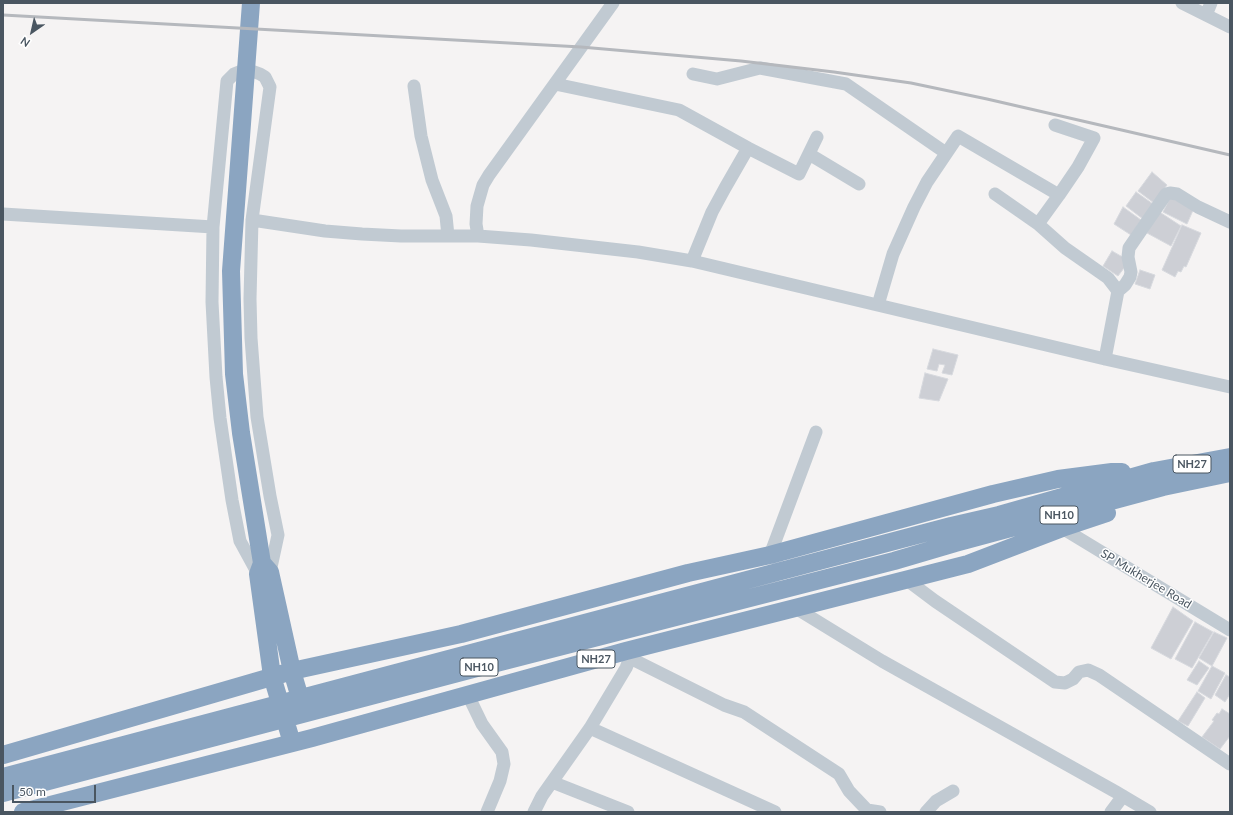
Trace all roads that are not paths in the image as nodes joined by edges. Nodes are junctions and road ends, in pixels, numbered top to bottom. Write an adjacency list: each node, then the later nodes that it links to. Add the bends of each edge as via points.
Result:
1 (251, 3): 38 (highway, via 231,271 234,374)
2 (613, 3): 8 (street)
3 (1182, 3): 5 (street)
4 (1211, 3): 5 (street)
5 (1206, 16): 6 (street)
6 (1230, 28)
7 (693, 74): 13 (street, via 717,79 760,68 846,84)
8 (555, 84): 12 (street, via 680,110); 24 (street, via 483,185 477,206)
9 (414, 86): 23 (street, via 424,149 432,180 446,216)
10 (1055, 125): 17 (street, via 1094,138)
11 (817, 137): 14 (street)
12 (748, 148): 14 (street, via 799,174); 25 (street, via 712,212)
13 (946, 153): 17 (street, via 958,136); 27 (street, via 927,182 903,230)
14 (809, 154): 15 (street)
15 (859, 184)
16 (995, 194): 21 (street)
17 (1059, 195): 21 (street)
18 (3, 214): 22 (street)
19 (252, 220): 22 (street, via 270,87 265,77 244,70 234,74 227,81); 23 (street, via 347,233); 38 (street, via 250,299 253,378 263,457 278,535)
20 (1230, 222): 26 (street, via 1177,194 1166,194 1129,248 1130,277)
21 (1038, 224): 26 (street, via 1065,248 1108,278)
22 (213, 227): 38 (street, via 213,332 220,418 230,487 240,541)
23 (448, 236): 24 (street)
24 (478, 236): 25 (street, via 583,245)
25 (692, 261): 27 (street)
26 (1118, 291): 28 (street)
27 (878, 305): 28 (street)
28 (1105, 359): 29 (street)
29 (1230, 387)
30 (816, 432): 37 (street)
31 (1230, 457): 32 (highway, NH27)
32 (1154, 471): 36 (highway, NH10, via 999,514); 37 (highway, NH27, via 1112,472 1058,479 993,494)
33 (1230, 473): 34 (highway, NH27)
34 (1163, 487): 35 (highway, NH27, via 1120,509); 36 (highway, NH10)
35 (1062, 528): 39 (highway, NH27, via 968,564); 41 (street, SP Mukherjee Road)
36 (953, 534): 51 (highway, NH10); 54 (highway, NH10, via 894,561)
37 (770, 555): 43 (highway, NH27, via 688,573 461,634)
38 (262, 564): 43 (highway); 44 (highway)
39 (907, 580): 40 (highway, NH27); 50 (street, via 1055,682 1065,683 1073,679 1078,672 1088,670 1099,675)
40 (794, 607): 42 (highway, NH27); 55 (street, via 888,665)
41 (1230, 630)
42 (628, 654): 45 (highway, NH27); 46 (street, via 626,668); 61 (street, via 724,705 744,712 839,774 849,791 867,810)
43 (292, 670): 44 (highway, NH27); 47 (highway)
44 (272, 676): 48 (highway); 49 (highway, NH27)
45 (468, 695): 47 (highway, NH27); 57 (street, via 482,724 502,752 504,764)
46 (590, 728): 52 (street); 60 (street)
47 (312, 738): 48 (highway, NH27)
48 (292, 743): 56 (highway, NH27)
49 (3, 754)
50 (1230, 764)
51 (3, 777)
52 (552, 782): 58 (street); 59 (street)
53 (953, 791): 62 (street, via 936,801)
54 (3, 793)
55 (1123, 796): 63 (street); 64 (street)
56 (23, 812)
57 (487, 812)
58 (534, 812)
59 (628, 812)
60 (775, 812)
61 (880, 812)
62 (926, 812)
63 (1111, 812)
64 (1150, 812)

